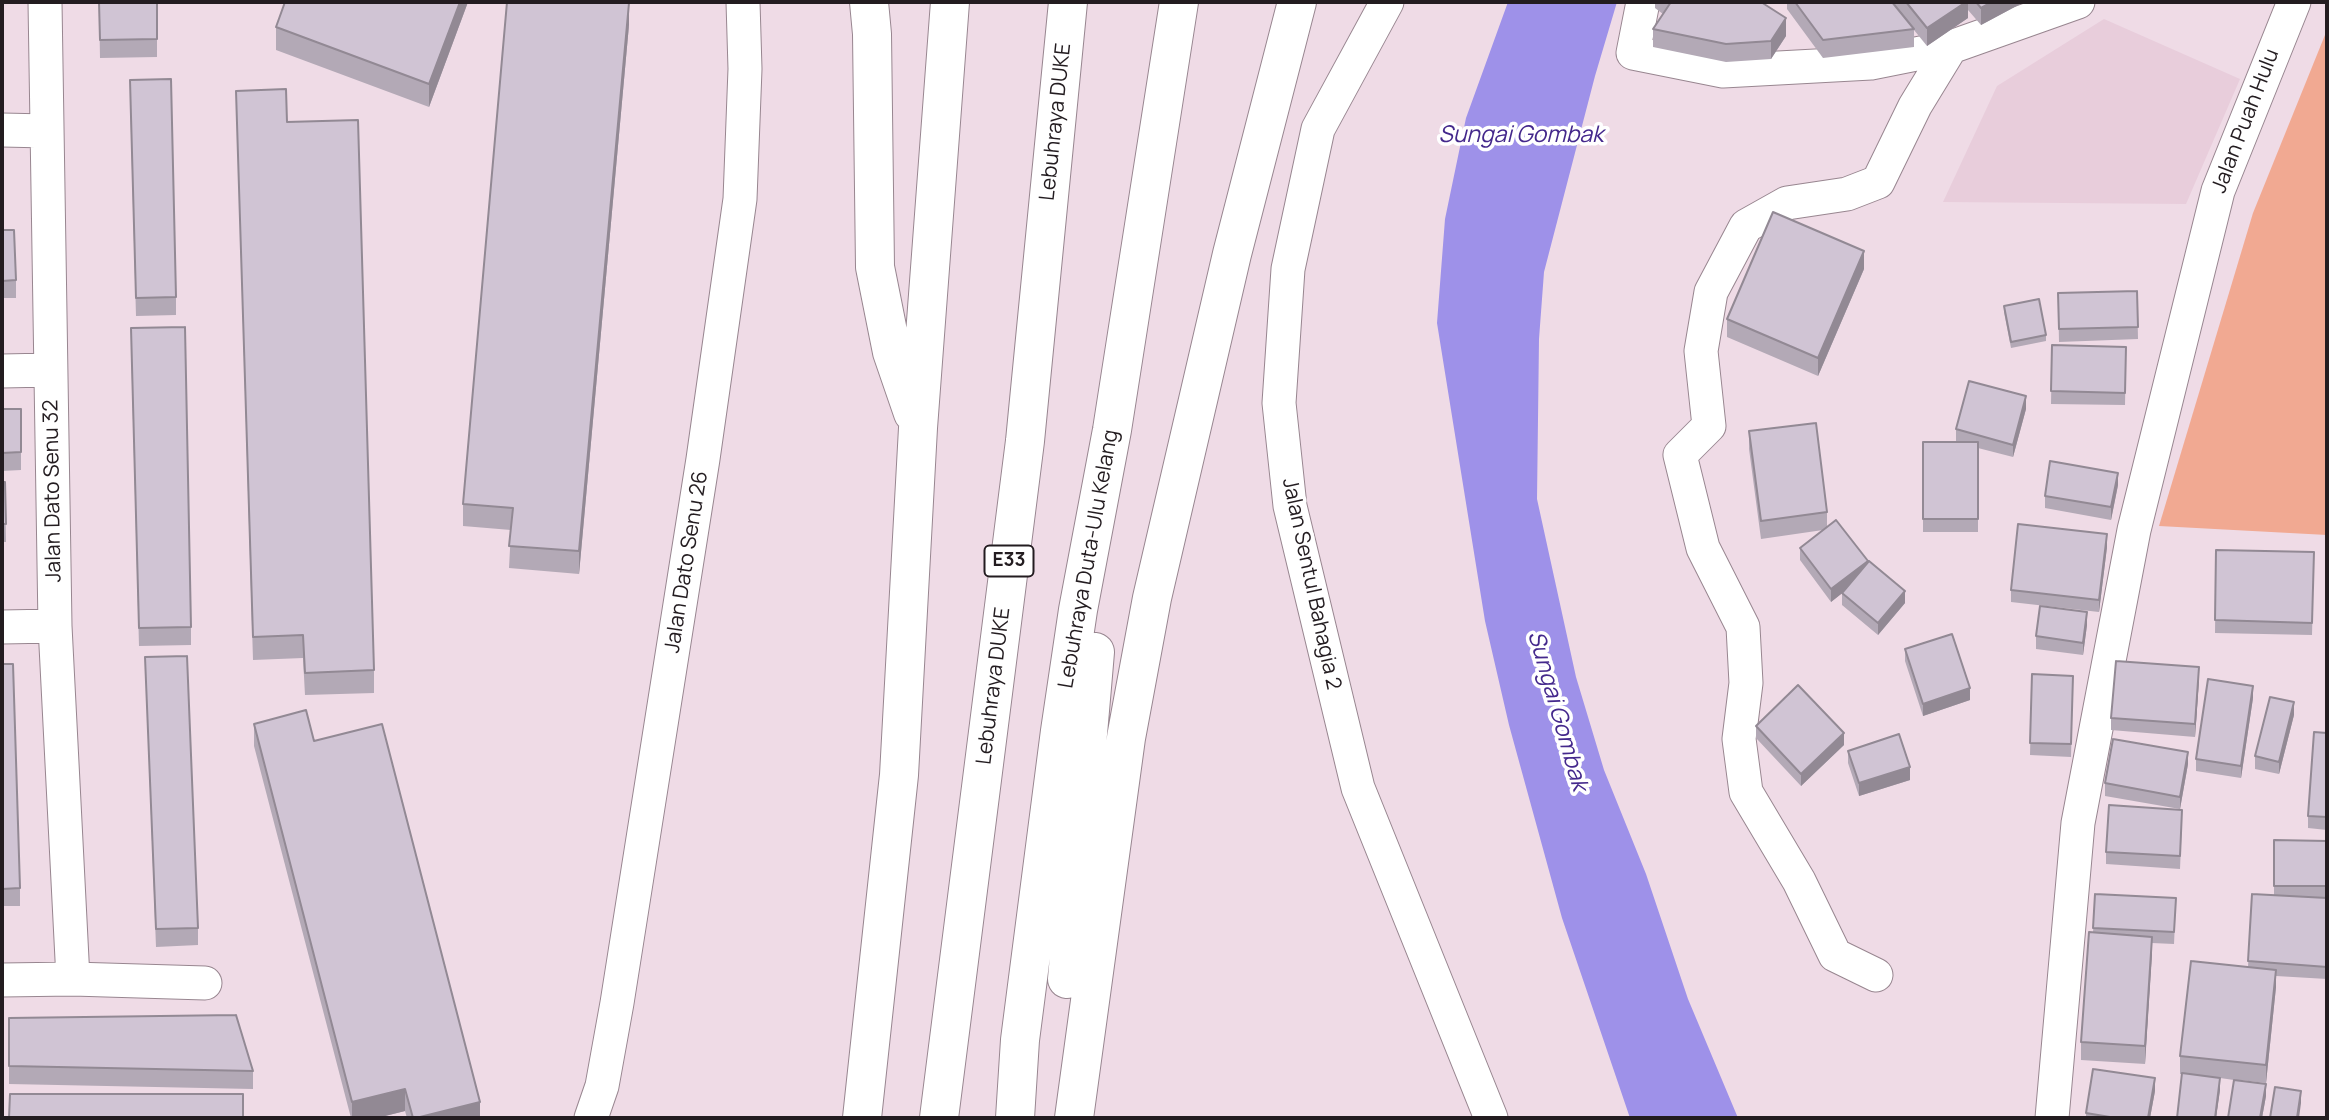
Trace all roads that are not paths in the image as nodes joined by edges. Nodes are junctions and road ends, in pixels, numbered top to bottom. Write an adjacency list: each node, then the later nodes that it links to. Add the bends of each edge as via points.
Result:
1 (45, 2): 14 (street, Jalan Dato Senu 32)
2 (743, 2): 25 (street, Jalan Dato Senu 26, via 740,199 617,1003 602,1086)
3 (869, 2): 17 (highway, via 875,267 892,352)
4 (950, 2): 17 (highway)
5 (1068, 2): 27 (highway, Lebuhraya DUKE / E33, via 1023,455)
6 (1179, 2): 20 (highway, Lebuhraya Duta-Ulu Kelang, via 1112,430)
7 (1297, 2): 30 (highway, via 1232,254 1152,598 1126,738)
8 (1387, 2): 31 (street, Jalan Sentul Bahagia 2, via 1318,129 1288,269 1279,403 1290,506 1358,788)
9 (1643, 2): 12 (street, via 1633,53 1723,71 1871,63)
10 (2078, 2): 12 (street)
11 (2294, 2): 32 (street, Jalan Puah Hulu, via 2218,191 2134,530 2078,823)
12 (1951, 47): 21 (street, via 1878,181 1847,194 1787,203 1746,226 1710,292 1701,351 1709,426 1680,455 1703,548 1743,628 1746,683 1739,739 1746,792 1799,881 1835,955)
13 (2, 130): 14 (street)
14 (47, 131): 16 (street, Jalan Dato Senu 32)
15 (2, 370): 16 (street)
16 (50, 370): 18 (street, Jalan Dato Senu 32)
17 (918, 428): 26 (highway, via 899,775)
18 (55, 626): 19 (street); 22 (street, Jalan Dato Senu 32)
19 (2, 627)
20 (1074, 733): 28 (highway, via 1020,1040); 29 (highway)
21 (1876, 975)
22 (73, 979): 23 (street); 24 (street)
23 (2, 980)
24 (205, 983)
25 (591, 1118)
26 (862, 1118)
27 (939, 1118)
28 (1015, 1118)
29 (1057, 1118)
30 (1074, 1118)
31 (1491, 1118)
32 (2052, 1118)

